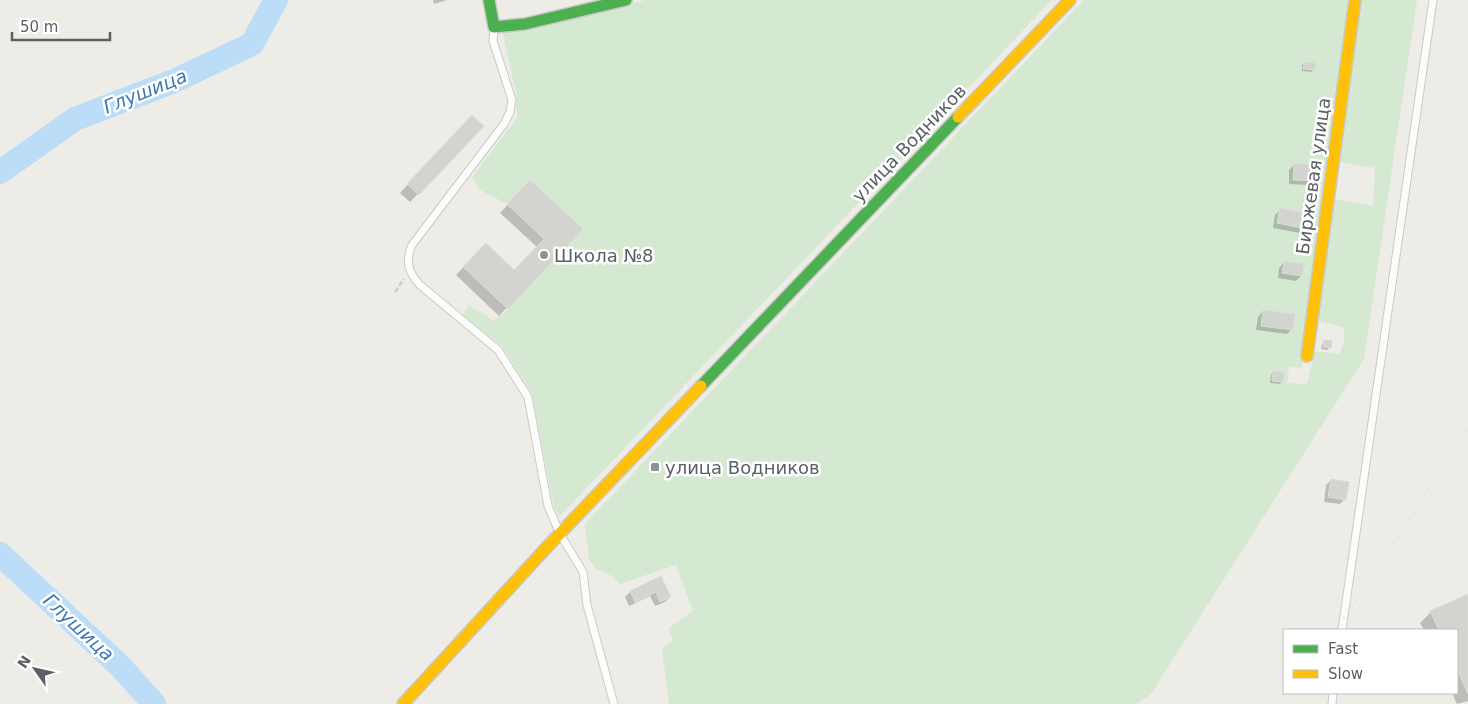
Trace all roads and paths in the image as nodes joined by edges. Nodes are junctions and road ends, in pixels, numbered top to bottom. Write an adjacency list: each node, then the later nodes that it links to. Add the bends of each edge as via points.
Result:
1 (489, 0): 6 (main road)
2 (626, 0): 6 (main road, via 526,24)
3 (1070, 0): 10 (main road, улица Водников)
4 (1355, 0): 9 (main road, Биржевая улица)
5 (1433, 0): 11 (lane)
6 (494, 27): 7 (lane, via 493,41 512,100 510,112 412,245 408,254)
7 (410, 271): 8 (path); 10 (lane, via 420,285 498,350 528,397 548,506)
8 (395, 292)
9 (1307, 356)
10 (560, 534): 12 (main road, улица Водников); 13 (lane, via 583,572 587,605)
11 (1342, 629)
12 (402, 704)
13 (614, 704)

